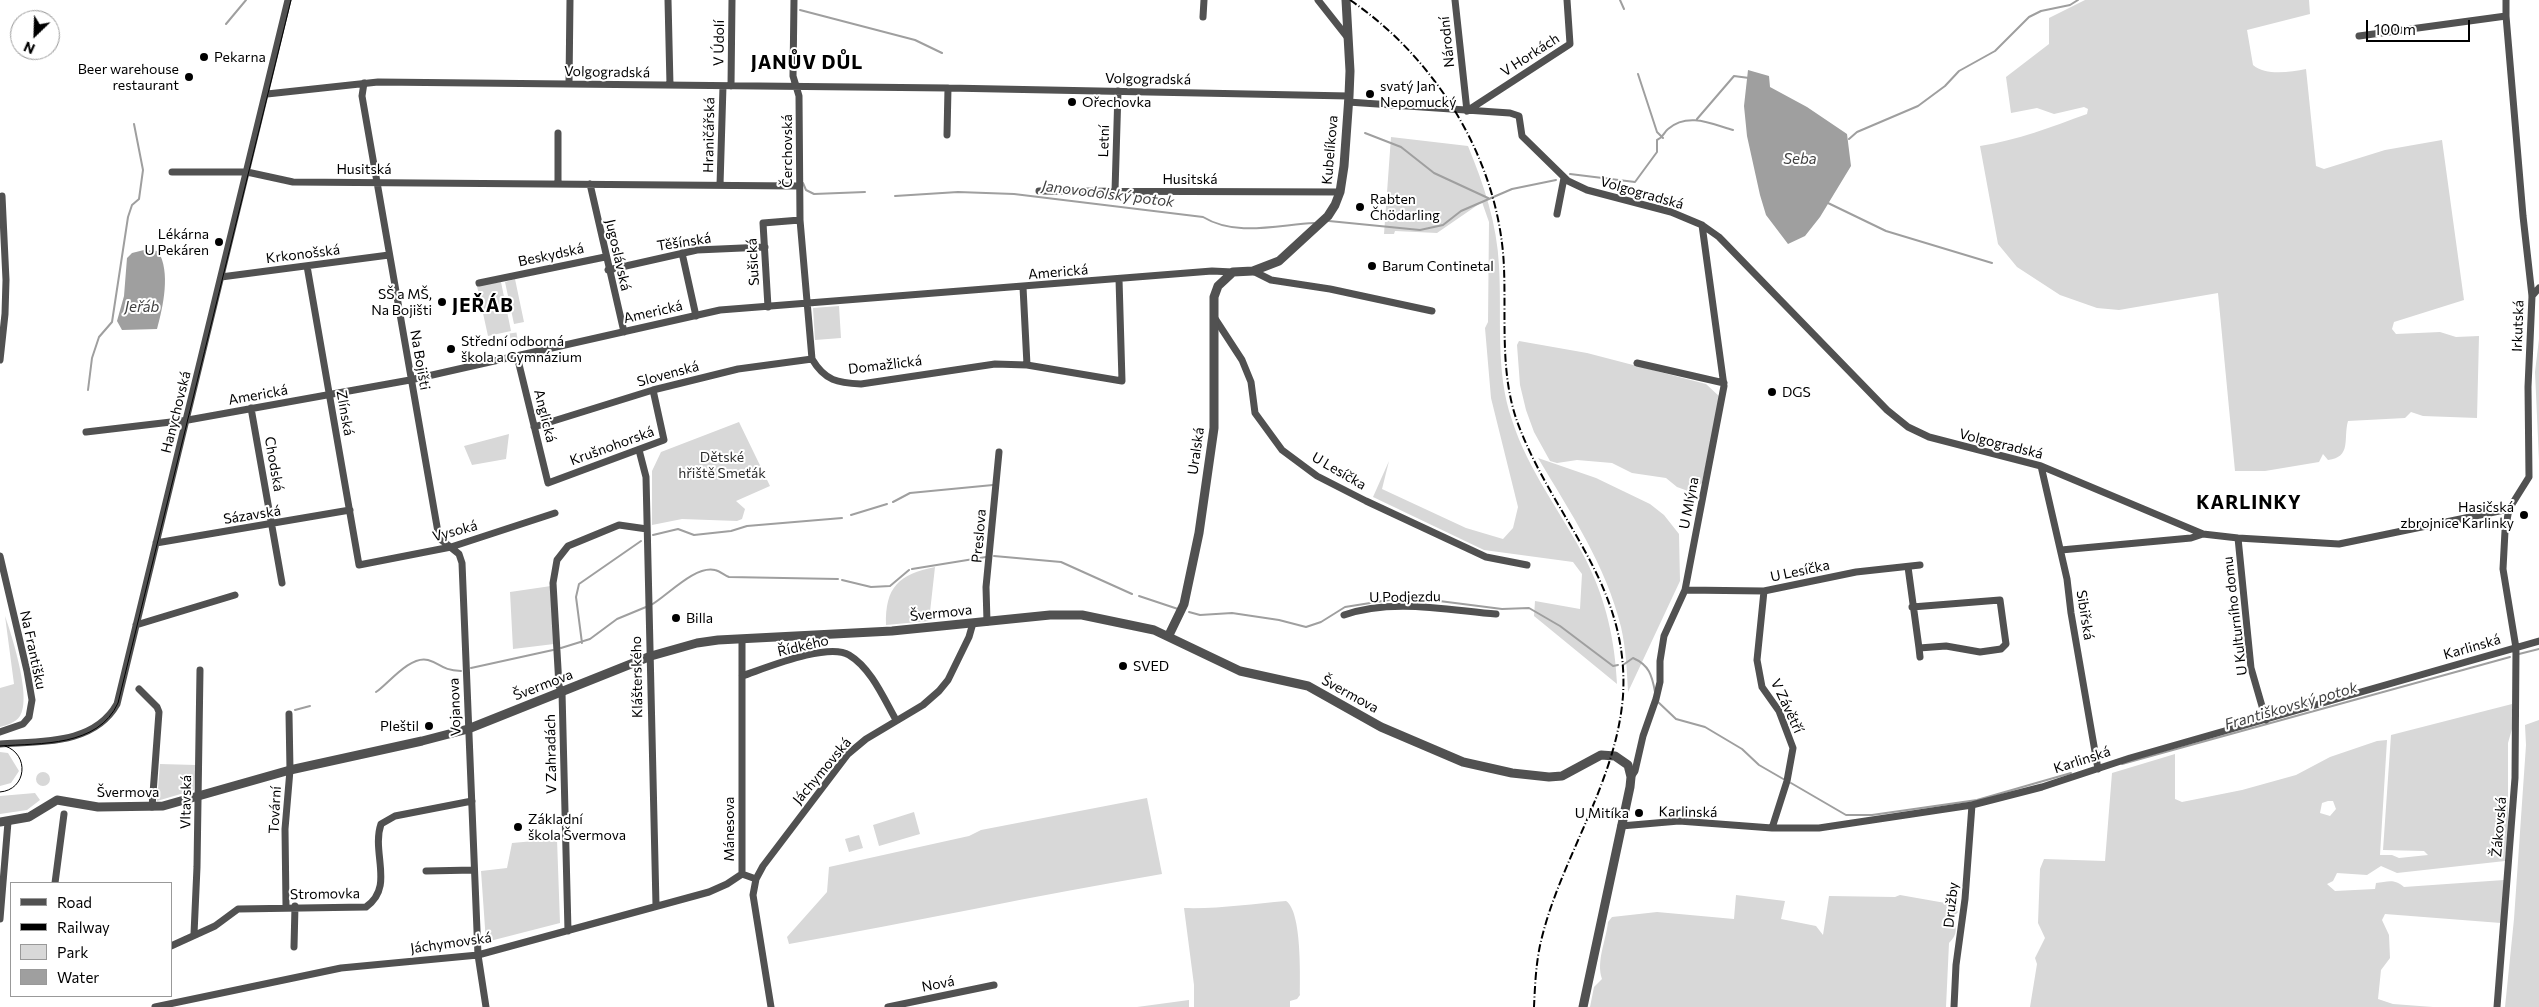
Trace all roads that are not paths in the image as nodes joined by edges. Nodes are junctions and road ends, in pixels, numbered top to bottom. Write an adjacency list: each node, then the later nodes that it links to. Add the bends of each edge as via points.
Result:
1 (288, 0): 24 (street, Hanychovská)
2 (570, 0): 17 (street)
3 (668, 0): 18 (street)
4 (732, 0): 20 (street, V Údolí)
5 (794, 0): 21 (street, Čerchovská, via 793,76)
6 (1204, 0): 13 (street)
7 (1318, 0): 15 (street)
8 (1346, 0): 15 (street, Kubelíkova)
9 (1455, 0): 26 (street, Národní)
10 (1567, 0): 26 (street, V Horkách, via 1570,44)
11 (2506, 0): 12 (street, Irkutská)
12 (2506, 16): 14 (street); 57 (street, Irkutská)
13 (1203, 17)
14 (2360, 36)
15 (1348, 38): 25 (street, Kubelíkova)
16 (364, 83): 17 (street, Volgogradská); 24 (street, Volgogradská); 32 (street, Na Bojišti, via 362,96)
17 (569, 84): 18 (street, Volgogradská)
18 (670, 85): 19 (street, Volgogradská)
19 (723, 86): 20 (street, Volgogradská); 35 (street, Hraničářská)
20 (731, 86): 21 (street, Volgogradská)
21 (796, 87): 22 (street, Volgogradská); 36 (street, Čerchovská, via 799,96)
22 (948, 88): 23 (street, Volgogradská); 28 (street)
23 (1118, 91): 25 (street, Volgogradská); 38 (street, Letní)
24 (267, 94): 30 (street, Hanychovská)
25 (1348, 99): 26 (street, Volgogradská); 39 (street, Kubelíkova)
26 (1467, 111): 31 (street, Volgogradská, via 1519,116 1522,136)
27 (558, 133): 33 (street)
28 (947, 136)
29 (172, 172): 30 (street, Husitská)
30 (247, 172): 32 (street, Husitská, via 293,182); 52 (street, Hanychovská)
31 (1564, 178): 41 (street); 43 (street, Volgogradská, via 1587,190 1671,212)
32 (376, 181): 33 (street, Husitská); 46 (street, Na Bojišti)
33 (558, 184): 34 (street, Husitská)
34 (590, 184): 35 (street, Husitská); 47 (street, Jugoslávská)
35 (720, 185): 36 (street, Husitská)
36 (798, 186): 42 (street, Čerchovská)
37 (1039, 191): 38 (street, Husitská)
38 (1115, 191): 39 (street, Husitská)
39 (1340, 192): 50 (street, Kubelíkova, via 1328,216 1279,261)
40 (2, 196): 66 (street, via 6,280)
41 (1557, 214)
42 (800, 220): 44 (street, Sušická, via 763,223); 58 (street, Čerchovská)
43 (1702, 225): 70 (street, U Mlýna); 79 (street, Volgogradská, via 1719,237 1887,410 1908,426 1946,442)
44 (765, 247): 45 (street, Těšínská, via 697,250); 59 (street, Sušická)
45 (682, 254): 49 (street, Těšínská); 61 (street)
46 (389, 255): 48 (street, Krkonošská); 69 (street, Na Bojišti)
47 (605, 257): 49 (street, Jugoslávská); 54 (street, Beskydská)
48 (307, 266): 52 (street, Krkonošská); 72 (street, Zlínská)
49 (608, 270): 63 (street, Jugoslávská)
50 (1253, 271): 51 (street, Kubelíkova); 60 (street, via 1272,280)
51 (1233, 272): 53 (street, Americká); 62 (street, Uralská, via 1218,286 1214,297)
52 (221, 277): 74 (street, Hanychovská)
53 (1119, 279): 55 (street, Americká); 68 (street, Domažlická, via 1122,381)
54 (479, 283)
55 (1023, 287): 58 (street, Americká); 68 (street)
56 (2539, 288): 57 (street)
57 (2532, 296): 81 (street, Irkutská, via 2529,477)
58 (809, 303): 59 (street, Americká); 65 (street)
59 (768, 307): 61 (street, Americká, via 720,310)
60 (1432, 311)
61 (696, 316): 63 (street, Americká)
62 (1214, 317): 93 (street, U Lesíčka, via 1242,360 1251,382 1254,413 1282,450 1317,476 1372,504 1486,557); 106 (street, Uralská, via 1214,428 1199,533 1184,604)
63 (624, 332): 64 (street, Americká)
64 (517, 356): 69 (street, Americká); 75 (street, Anglická)
65 (812, 359): 68 (street, Domažlická, via 828,377 848,384 972,366); 71 (street, Slovenská, via 738,369)
66 (0, 360)
67 (1637, 363): 70 (street)
68 (1027, 365)
69 (410, 380): 72 (street, Americká); 89 (street, Na Bojišti, via 439,538)
70 (1724, 383): 97 (street, U Mlýna)
71 (653, 390): 75 (street, Slovenská); 77 (street, Krušnohorská, via 664,440)
72 (330, 395): 73 (street, Americká); 82 (street, Zlínská)
73 (251, 408): 74 (street, Americká); 84 (street, Chodská)
74 (187, 420): 76 (street, Americká); 88 (street, Hanychovská)
75 (534, 427): 80 (street, Anglická)
76 (86, 432)
77 (639, 450): 80 (street, Krušnohorská); 85 (street, Klášterského, via 646,477)
78 (999, 452): 103 (street, Preslova, via 986,587)
79 (2041, 466): 86 (street, Volgogradská); 90 (street, Sibiřská)
80 (548, 483)
81 (2509, 509): 87 (street, Volgogradská, via 2339,544); 110 (street, Irkutská, via 2504,569)
82 (350, 510): 84 (street, Sázavská); 92 (street, Zlínská)
83 (555, 513): 89 (street, Vysoká)
84 (272, 525): 88 (street, Sázavská); 96 (street, Chodská)
85 (647, 529): 111 (street, Klášterského); 116 (street, V Zahradách, via 619,525 568,546 556,560 553,583)
86 (2203, 534): 87 (street, Volgogradská); 90 (street, via 2191,538)
87 (2238, 538): 119 (street, U Kulturního domu, via 2251,668)
88 (156, 543): 105 (street, Hanychovská)
89 (451, 547): 92 (street, Vysoká); 120 (street, Vojanova, via 459,554 462,563)
90 (2061, 550): 123 (street, Sibiřská)
91 (0, 556): 121 (street, Na Františku, via 32,700 29,717 23,724)
92 (359, 565)
93 (1527, 565)
94 (1920, 565): 95 (street, U Lesíčka)
95 (1908, 566): 98 (street, U Lesíčka, via 1856,572); 100 (street)
96 (282, 583)
97 (1685, 590): 98 (street, U Lesíčka); 125 (street, U Mlýna, via 1664,636 1656,699)
98 (1764, 591): 133 (street, V Závětří, via 1757,660 1762,687 1779,711 1793,748 1787,781)
99 (235, 594): 105 (street)
100 (1912, 607): 109 (street); 109 (street, via 1999,596 2007,639 2001,649 1980,652 1946,646)
101 (1496, 614): 102 (street, U Podjezdu, via 1430,606 1360,610)
102 (1344, 615)
103 (987, 622): 104 (street, Švermova); 106 (street, Švermova, via 1082,615 1132,623)
104 (973, 623): 107 (street, Švermova, via 883,632); 118 (street, Jáchymovská, via 948,680 932,698)
105 (136, 625): 122 (street, Hanychovská, via 117,704 103,722 68,738)
106 (1169, 635): 125 (street, Švermova, via 1240,671 1308,686 1381,727 1463,762 1549,777 1562,776 1587,761 1608,754 1628,765)
107 (742, 639): 111 (street, Švermova, via 697,643); 114 (street, Mánesova)
108 (2539, 641): 110 (street, Karlinská)
109 (1919, 648): 112 (street)
110 (2516, 648): 119 (street, Karlinská); 156 (street, Žákovská, via 2515,778)
111 (651, 656): 116 (street, Švermova); 140 (street, Klášterského)
112 (1920, 657)
113 (200, 670): 126 (street, Vltavská)
114 (742, 676): 118 (street, Řídkého, via 814,654 835,650 849,654 879,688); 136 (street, Mánesova)
115 (139, 689): 129 (street, via 158,707 159,712)
116 (562, 692): 120 (street, Švermova); 144 (street, V Zahradách)
117 (288, 714): 124 (street, Tovární)
118 (896, 720): 137 (street, Jáchymovská, via 848,754)
119 (2266, 720): 123 (street, Karlinská)
120 (468, 729): 124 (street, Švermova); 127 (street, Vojanova)
121 (0, 732)
122 (0, 744)
123 (2098, 769): 128 (street, Karlinská)
124 (290, 770): 126 (street, Švermova); 141 (street, Tovární, via 285,830)
125 (1631, 777): 132 (street)
126 (198, 796): 129 (street, Švermova); 145 (street, Vltavská)
127 (472, 802): 134 (street, Vojanova); 142 (street, Stromovka, via 395,816 382,824 378,834 381,891 375,901 366,906)
128 (1972, 806): 133 (street, Karlinská, via 1819,828); 155 (street, Družby)
129 (152, 807): 131 (street, Švermova, via 98,807 57,800 29,817)
130 (64, 814): 138 (street)
131 (4, 822): 139 (street)
132 (1621, 826): 133 (street, Karlinská, via 1679,821); 154 (street)
133 (1772, 828)
134 (474, 870): 135 (street); 148 (street, Vojanova)
135 (426, 871)
136 (742, 874): 137 (street, Mánesova); 140 (street, Jáchymovská, via 709,892)
137 (756, 879): 152 (street, via 753,894)
138 (55, 882)
139 (7, 890): 143 (street)
140 (656, 905): 144 (street, Jáchymovská)
141 (286, 906): 142 (street, Stromovka); 145 (street, Stromovka, via 238,909 215,926)
142 (295, 906): 147 (street)
143 (0, 919)
144 (568, 931): 148 (street, Jáchymovská)
145 (194, 934): 146 (street, Stromovka)
146 (172, 946)
147 (294, 947)
148 (478, 955): 150 (street, Jáchymovská, via 341,968); 151 (street, Vojanova)
149 (994, 985): 153 (street, Nová)
150 (155, 1007)
151 (486, 1007)
152 (772, 1007)
153 (888, 1007)
154 (1583, 1007)
155 (1954, 1007)
156 (2497, 1007)

